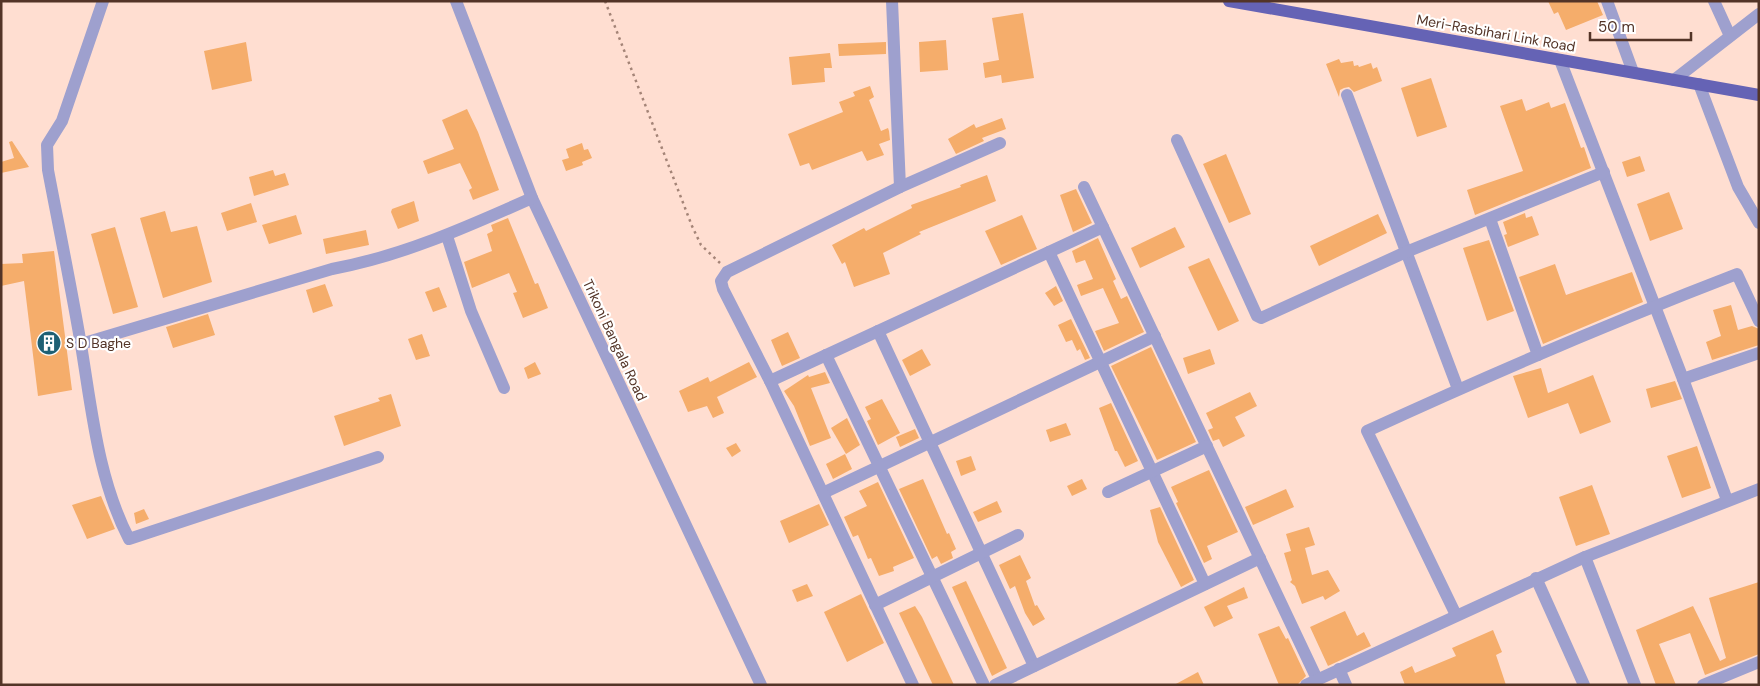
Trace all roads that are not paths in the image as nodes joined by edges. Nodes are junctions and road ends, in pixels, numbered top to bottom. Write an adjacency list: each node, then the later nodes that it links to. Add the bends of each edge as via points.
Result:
1 (102, 1): 31 (street, via 62,121 47,145 48,170)
2 (456, 1): 20 (street, Trikoni Bangala Road)
3 (892, 1): 19 (street)
4 (1229, 1): 9 (main road, Meri-Rasbihari Link Road)
5 (1607, 1): 10 (street)
6 (1714, 1): 8 (street)
7 (1759, 14): 8 (street)
8 (1730, 36): 11 (street)
9 (1560, 60): 10 (main road, Meri-Rasbihari Link Road); 17 (street)
10 (1633, 72): 11 (main road, Meri-Rasbihari Link Road)
11 (1674, 80): 12 (main road, Meri-Rasbihari Link Road)
12 (1699, 84): 14 (main road, Meri-Rasbihari Link Road); 22 (street, via 1738,187)
13 (1347, 95): 26 (street)
14 (1759, 95)
15 (1177, 140): 26 (street, via 1257,316 1261,318)
16 (1000, 144): 19 (street)
17 (1604, 172): 21 (street); 27 (street)
18 (1084, 187): 23 (street)
19 (900, 188): 37 (street, via 722,276 723,289)
20 (532, 198): 24 (street); 62 (street, Trikoni Bangala Road)
21 (1490, 219): 26 (street); 34 (street)
22 (1759, 223)
23 (1103, 227): 25 (street); 30 (street)
24 (446, 236): 31 (street, via 367,262 332,269); 38 (street, via 471,311)
25 (1049, 252): 29 (street); 35 (street)
26 (1406, 252): 39 (street)
27 (1655, 306): 28 (street, via 1737,274); 34 (street); 36 (street)
28 (1759, 321)
29 (878, 331): 33 (street); 40 (street)
30 (1154, 336): 35 (street); 41 (street)
31 (81, 344): 42 (street, via 96,446 119,520 129,539)
32 (1759, 353): 36 (street)
33 (826, 355): 37 (street); 43 (street)
34 (1538, 355): 39 (street)
35 (1100, 362): 40 (street); 44 (street)
36 (1683, 379): 48 (street)
37 (770, 381): 47 (street)
38 (504, 388)
39 (1458, 389): 57 (street, via 1368,430)
40 (930, 443): 43 (street); 50 (street)
41 (1206, 446): 44 (street); 52 (street)
42 (378, 457)
43 (880, 466): 47 (street); 53 (street)
44 (1152, 471): 46 (street); 55 (street)
45 (1759, 489): 48 (street)
46 (1108, 492)
47 (823, 493): 56 (street)
48 (1727, 500): 51 (street)
49 (1018, 535): 50 (street)
50 (981, 554): 53 (street); 59 (street)
51 (1584, 557): 54 (street); 68 (street)
52 (1260, 558): 55 (street); 61 (street)
53 (933, 577): 56 (street); 64 (street)
54 (1536, 578): 57 (street); 67 (street)
55 (1205, 584): 59 (street)
56 (875, 605): 63 (street)
57 (1456, 615): 60 (street)
58 (1759, 662): 69 (street)
59 (1034, 666): 65 (street)
60 (1339, 669): 61 (street); 66 (street)
61 (1312, 682)
62 (761, 685)
63 (912, 685)
64 (984, 685)
65 (995, 685)
66 (1346, 685)
67 (1584, 685)
68 (1635, 685)
69 (1703, 685)

